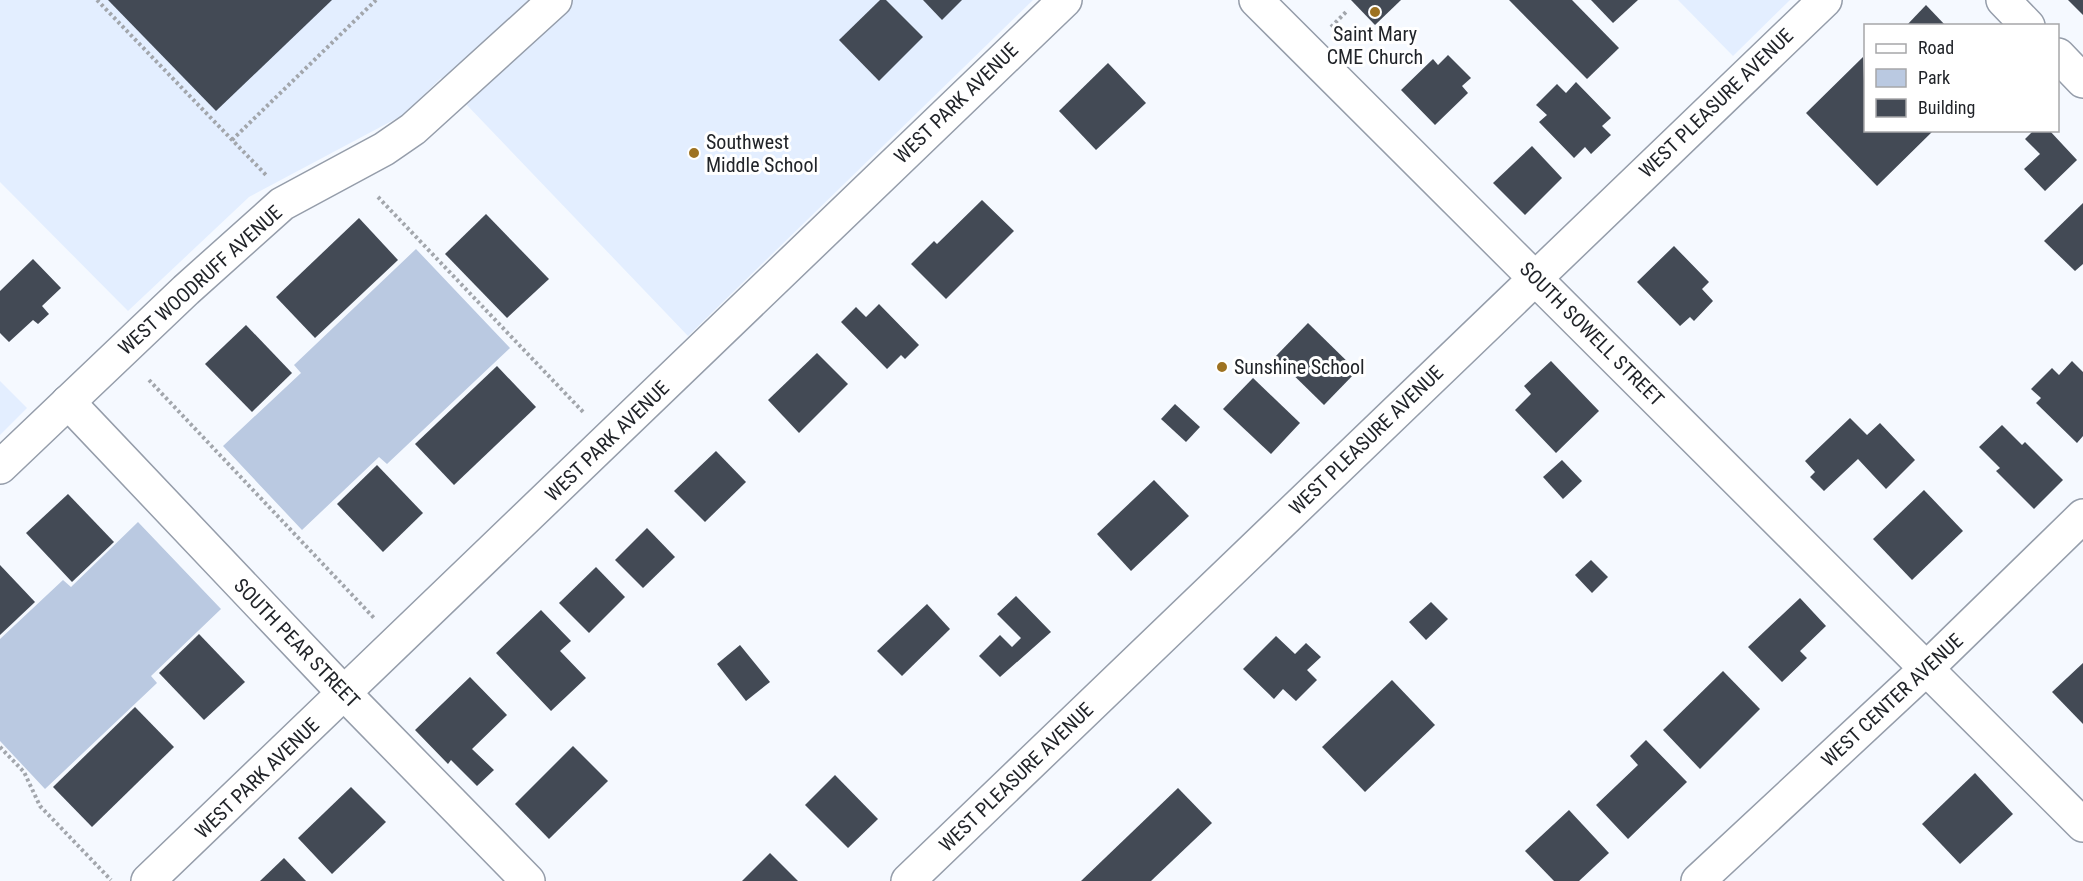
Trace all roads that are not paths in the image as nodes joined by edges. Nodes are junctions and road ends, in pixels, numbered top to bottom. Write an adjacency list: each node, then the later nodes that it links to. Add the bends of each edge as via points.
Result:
1 (555, 0): 10 (street, WEST WOODRUFF AVENUE, via 413,129 282,204)
2 (1065, 0): 14 (street, WEST PARK AVENUE)
3 (1256, 0): 9 (street, SOUTH SOWELL STREET)
4 (1825, 0): 9 (street, WEST PLEASURE AVENUE)
5 (2003, 0): 6 (street)
6 (2026, 24)
7 (2059, 56): 8 (street)
8 (2083, 81)
9 (1535, 277): 13 (street, SOUTH SOWELL STREET); 18 (street, WEST PLEASURE AVENUE)
10 (68, 402): 11 (street, WEST WOODRUFF AVENUE); 14 (street, SOUTH PEAR STREET)
11 (0, 467)
12 (2083, 516): 13 (street, WEST CENTER AVENUE)
13 (1927, 668): 15 (street, SOUTH SOWELL STREET); 19 (street, WEST CENTER AVENUE)
14 (345, 694): 16 (street, WEST PARK AVENUE); 17 (street, SOUTH PEAR STREET)
15 (2083, 825)
16 (148, 881)
17 (528, 881)
18 (908, 881)
19 (1698, 881)

